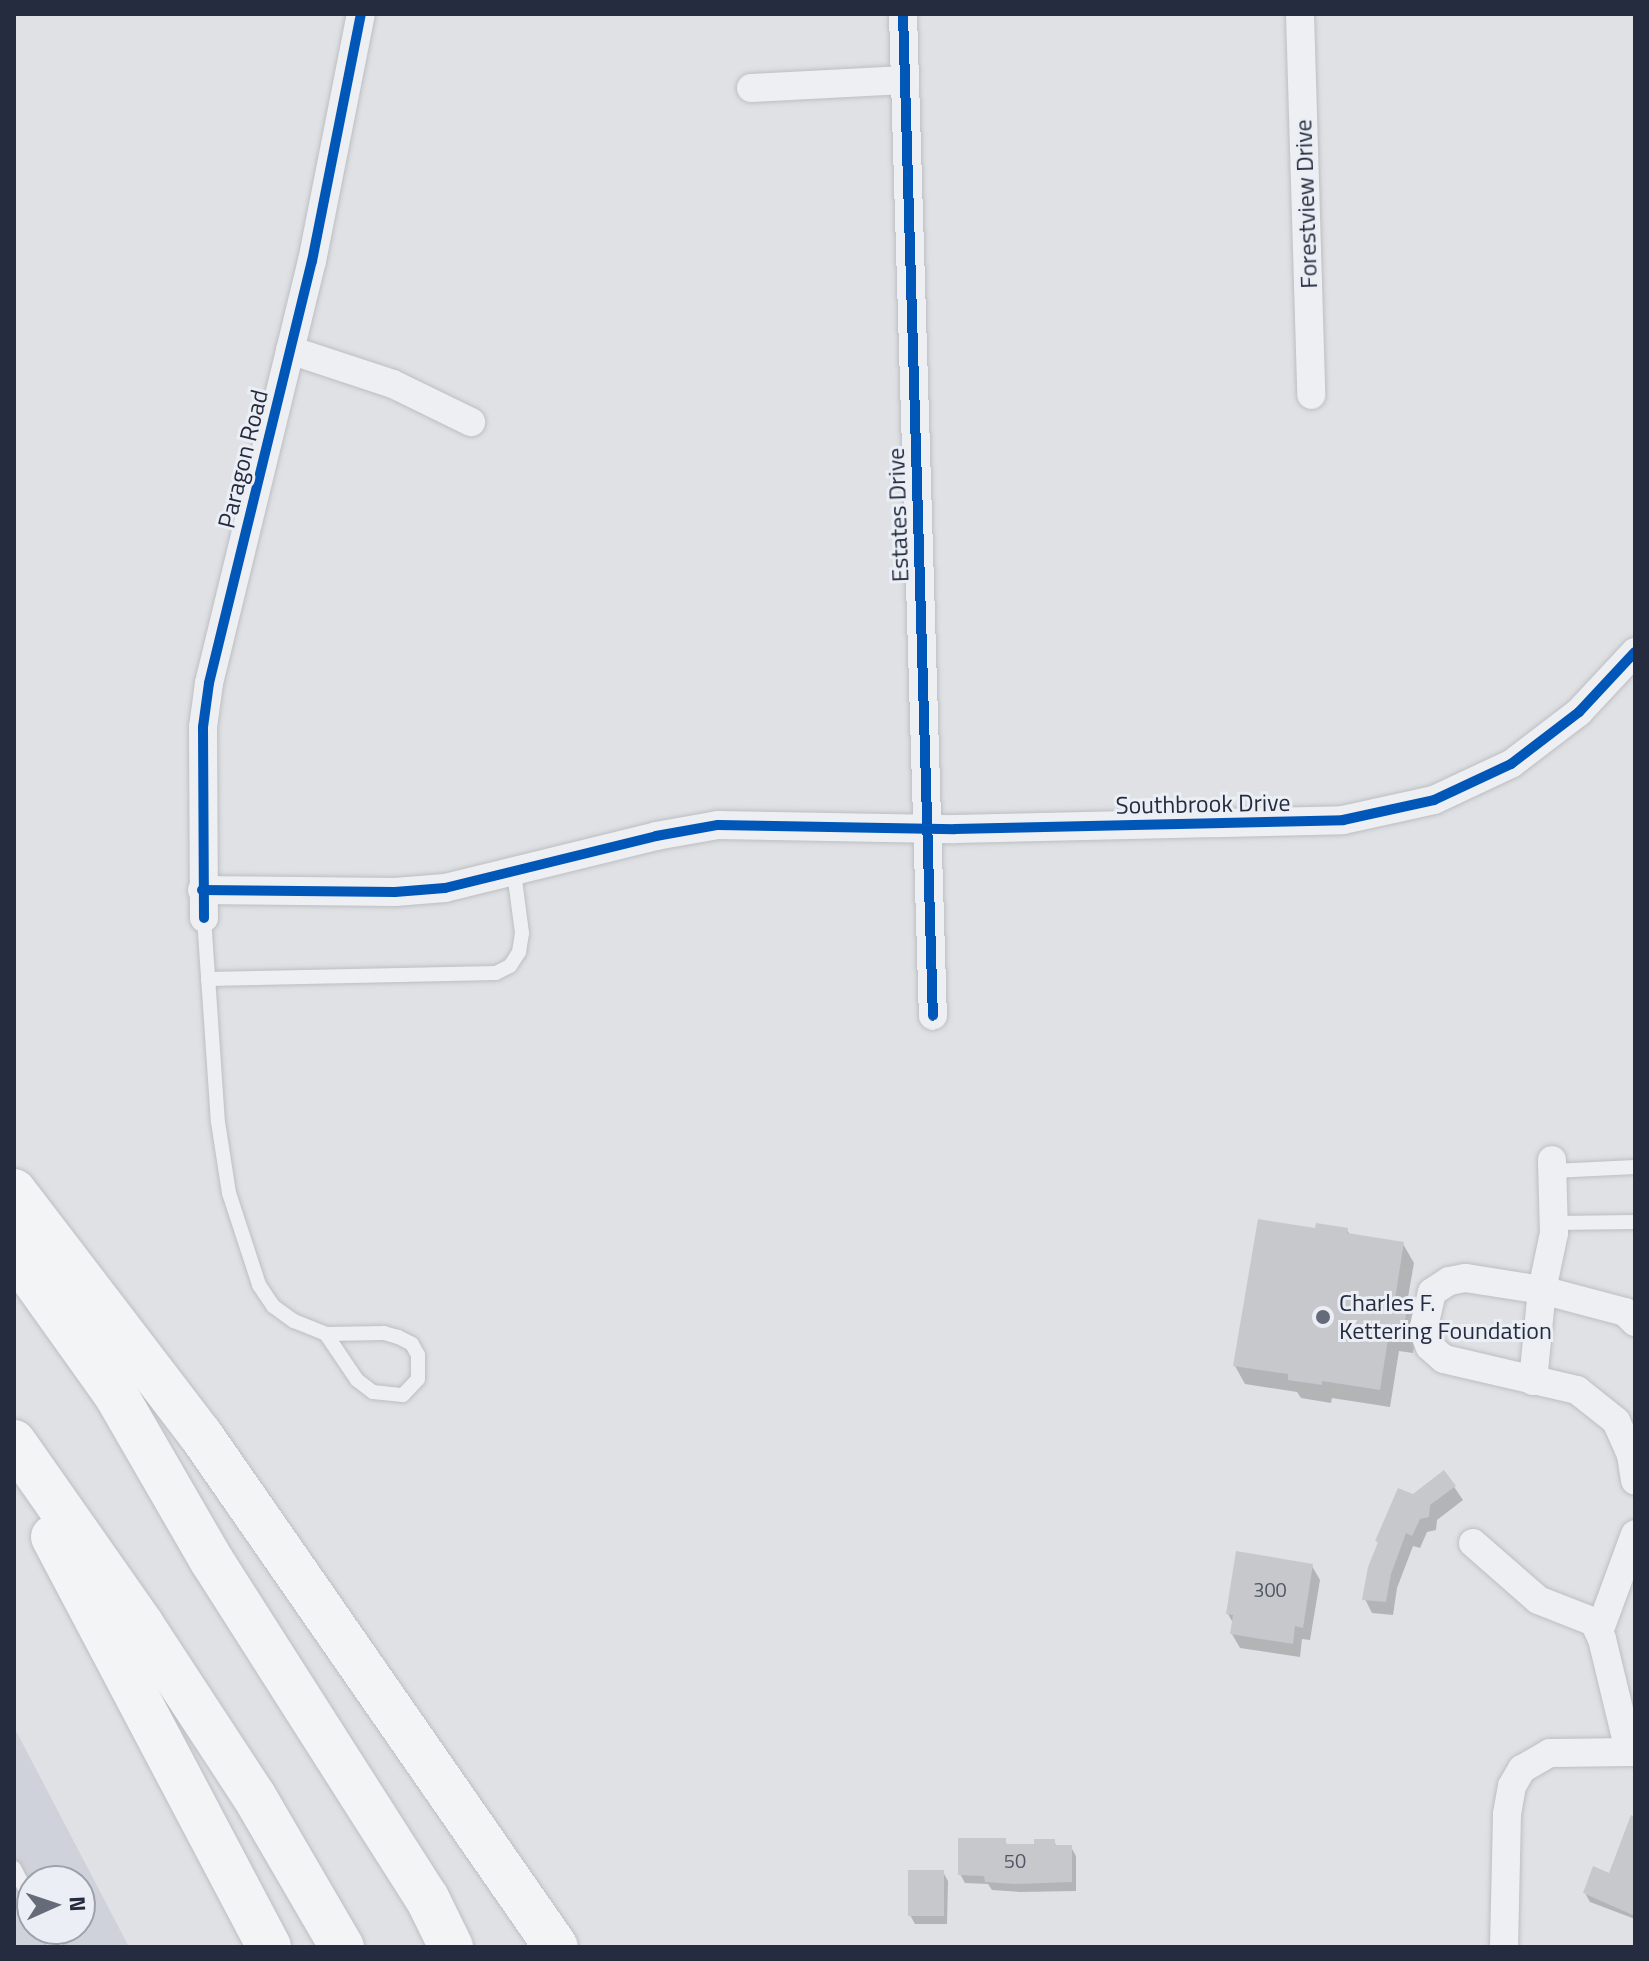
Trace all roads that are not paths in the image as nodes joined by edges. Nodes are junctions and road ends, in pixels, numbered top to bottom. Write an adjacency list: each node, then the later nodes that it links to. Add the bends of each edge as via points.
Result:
1 (361, 14): 6 (street, Paragon Road, via 327,195)
2 (903, 14): 4 (street, Estates Drive)
3 (1300, 14): 7 (street, Forestview Drive)
4 (905, 80): 5 (street); 10 (street, Estates Drive)
5 (751, 88)
6 (290, 350): 8 (street, via 393,384); 12 (street, Paragon Road, via 209,683 203,727)
7 (1311, 395)
8 (471, 422)
9 (1630, 669): 10 (street, Southbrook Drive, via 1554,735 1511,764 1447,794 1390,812 1343,820 1244,824)
10 (928, 828): 11 (street, Southbrook Drive, via 718,825); 14 (street, Estates Drive)
11 (514, 872): 12 (street, Southbrook Drive, via 445,888); 13 (lane, via 522,933 519,952 510,966 496,973)
12 (203, 904): 13 (lane)
13 (208, 979): 23 (lane, via 227,1178 259,1285 273,1306)
14 (933, 1016)
15 (1553, 1165): 16 (lane); 19 (street)
16 (1635, 1167)
17 (14, 1191): 35 (highway, via 200,1434)
18 (1635, 1222): 19 (lane)
19 (1554, 1223): 21 (street)
20 (14, 1252): 34 (highway, via 116,1395 212,1561 427,1898)
21 (1542, 1290): 22 (street, via 1625,1312); 24 (street); 24 (street, via 1465,1278 1449,1281 1432,1292 1423,1330 1430,1347 1444,1359)
22 (1635, 1322)
23 (326, 1334): 23 (lane, via 357,1380 373,1392 403,1395 418,1379 418,1355 412,1344 398,1337)
24 (1533, 1381): 27 (street, via 1577,1390 1616,1421 1631,1455)
25 (14, 1442): 33 (highway, via 254,1796)
26 (14, 1465): 32 (highway)
27 (1635, 1481)
28 (1635, 1534): 30 (street)
29 (1473, 1543): 30 (street, via 1538,1600 1581,1614)
30 (1599, 1632): 31 (street)
31 (1632, 1751): 36 (street, via 1550,1753 1522,1769 1512,1786 1507,1814)
32 (269, 1947)
33 (342, 1947)
34 (451, 1947)
35 (556, 1947)
36 (1504, 1947)

